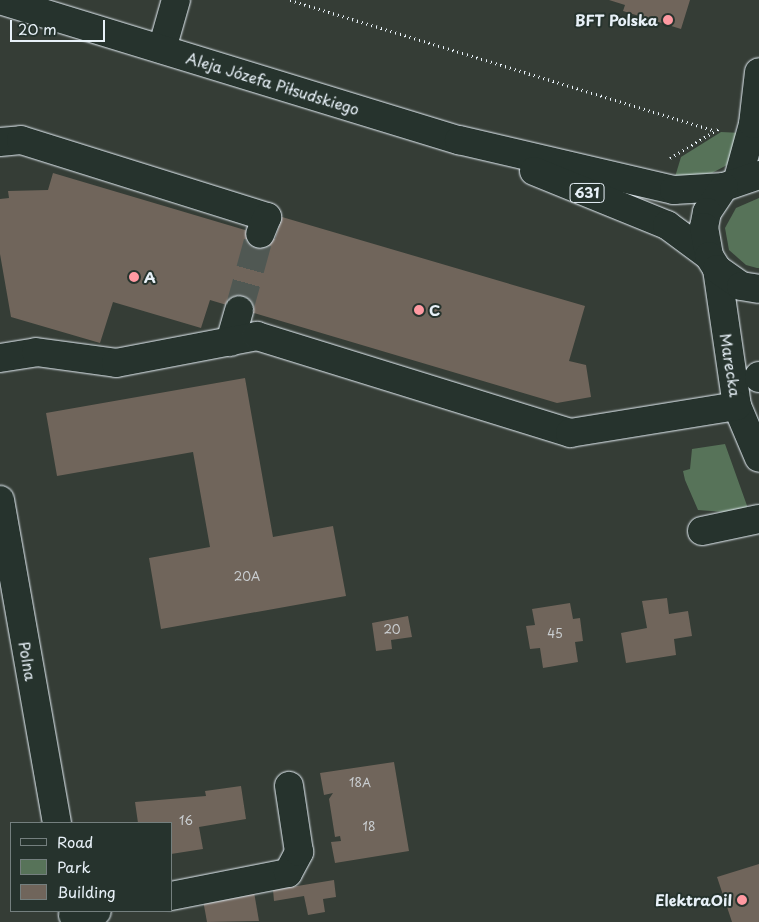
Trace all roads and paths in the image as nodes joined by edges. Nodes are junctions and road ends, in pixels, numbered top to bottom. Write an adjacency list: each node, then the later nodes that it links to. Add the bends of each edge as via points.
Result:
1 (0, 0): 4 (main road, Aleja Józefa Piłsudskiego / 631)
2 (176, 0): 4 (main road)
3 (290, 0): 6 (path)
4 (162, 49): 7 (main road, Aleja Józefa Piłsudskiego / 631)
5 (759, 72): 9 (main road, via 753,124)
6 (713, 130)
7 (459, 140): 9 (main road, Aleja Józefa Piłsudskiego / 631, via 674,190); 11 (main road, Aleja Józefa Piłsudskiego / 631, via 667,225)
8 (0, 142): 10 (main road, via 21,140 267,217)
9 (740, 180): 11 (main road, Marecka, via 707,212 704,226)
10 (260, 234)
11 (713, 262): 12 (main road, Aleja Józefa Piłsudskiego, via 741,286); 16 (main road, Marecka)
12 (759, 289)
13 (239, 310): 14 (main road)
14 (230, 342): 15 (main road, via 116,363 36,352); 16 (main road, via 258,336 570,433)
15 (0, 358)
16 (737, 406): 17 (main road, Marecka)
17 (759, 458)
18 (0, 500): 22 (main road, Polna)
19 (759, 519): 20 (main road)
20 (702, 531)
21 (289, 786): 23 (main road, via 299,852 288,873)
22 (57, 822)
23 (172, 896)

